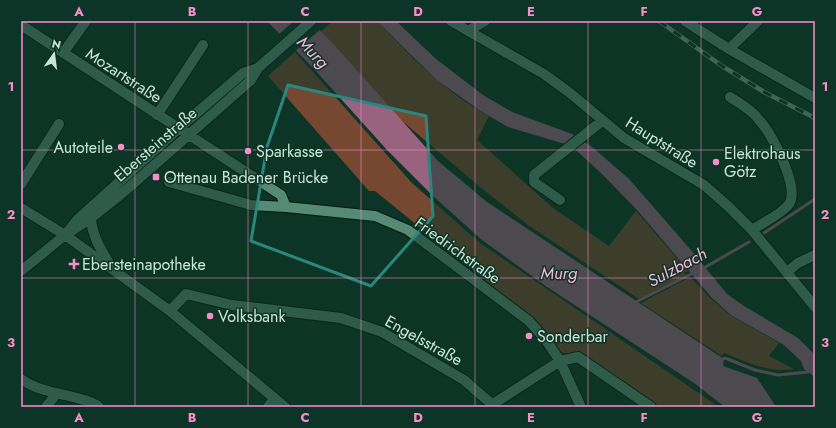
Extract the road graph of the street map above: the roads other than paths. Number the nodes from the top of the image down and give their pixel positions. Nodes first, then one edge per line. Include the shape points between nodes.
1 (86, 21) edge
2 (312, 21) edge
3 (451, 21) edge
4 (485, 21) edge
5 (685, 21) edge
6 (758, 21) edge
7 (21, 25) edge
8 (468, 31) junction
9 (203, 45) dead end
10 (729, 49) junction
11 (63, 53) junction
12 (258, 68) junction
13 (730, 97) dead end
14 (815, 98) edge
15 (157, 115) junction
16 (602, 121) junction
17 (59, 124) dead end
18 (178, 129) junction
19 (189, 135) junction
20 (170, 182) dead end
21 (21, 184) edge
22 (560, 200) dead end
23 (286, 207) junction
24 (21, 208) edge
25 (92, 218) junction
26 (752, 230) junction
27 (65, 235) junction
28 (815, 255) edge
29 (21, 271) edge
30 (114, 272) junction
31 (787, 272) junction
32 (815, 307) edge
33 (170, 311) junction
34 (560, 361) junction
35 (21, 379) edge
36 (56, 393) junction
37 (271, 403) edge
38 (493, 406) edge
39 (46, 407) edge
40 (99, 407) edge
41 (285, 407) edge
42 (582, 407) edge
43 (651, 407) edge

1 - 11 street
2 - 12 street, Ebersteinstraße
3 - 8 street, Hauptstraße
4 - 8 street
5 - 10 street
6 - 10 street
7 - 11 street, Mozartstraße
8 - 16 street, Hauptstraße via 544,74
9 - 15 street
10 - 14 street
11 - 15 street, Mozartstraße
12 - 18 street, Ebersteinstraße via 243,73
12 - 19 street, Ebersteinstraße via 251,80
13 - 26 street via 753,114 770,134 789,175 791,186 790,203
15 - 18 street, Mozartstraße
16 - 22 street via 534,175 534,182
16 - 26 street, Hauptstraße via 624,138 704,185
17 - 21 street
18 - 19 street, Mozartstraße
18 - 27 street, Ebersteinstraße via 77,220
19 - 23 street, Mozartstraße via 281,195
19 - 25 street, Ebersteinstraße
20 - 23 street, Friedrichstraße via 251,205
23 - 34 street, Friedrichstraße via 376,216 408,230 529,321
24 - 27 street
25 - 27 street, Ebersteinstraße
25 - 30 street via 97,241
26 - 31 street, Hauptstraße
27 - 29 street, Ebersteinstraße
27 - 30 street
28 - 31 street
30 - 33 street
31 - 32 street, Hauptstraße
33 - 37 street
33 - 38 street, Engelsstraße via 186,294 232,306 341,318 382,332 464,380
34 - 38 street
34 - 42 street, Friedrichstraße
34 - 43 street via 578,357
35 - 36 street via 29,385
36 - 39 street
36 - 40 street via 94,402
37 - 41 street

